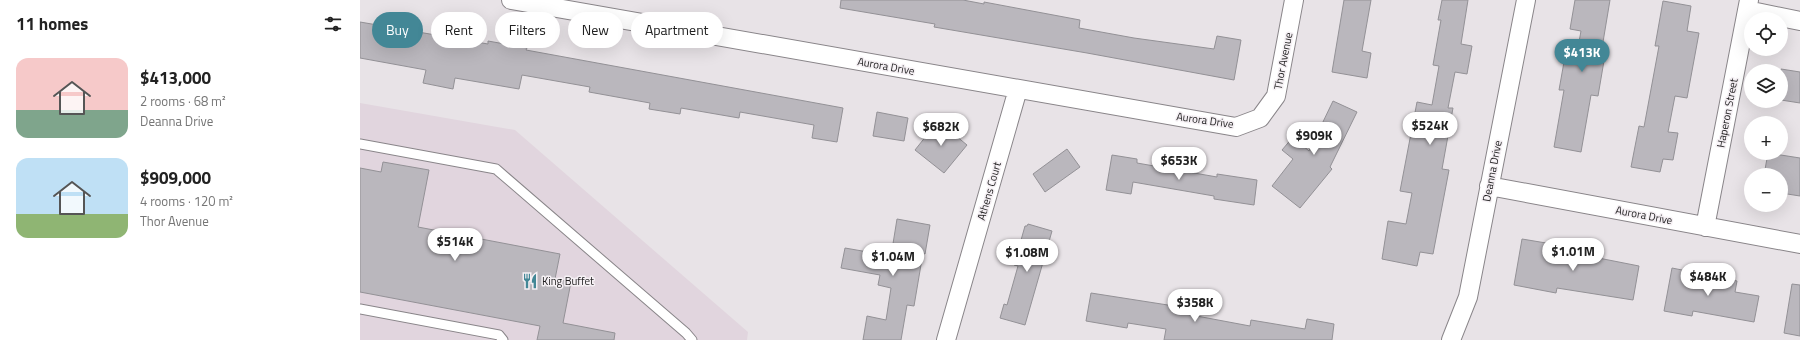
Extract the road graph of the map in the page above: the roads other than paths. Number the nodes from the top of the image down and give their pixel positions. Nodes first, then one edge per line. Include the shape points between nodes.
1 (511, 0) edge
2 (1294, 0) edge
3 (1526, 0) edge
4 (1748, 5) edge
5 (1800, 21) edge
6 (1018, 89) junction
7 (1260, 118) joint
8 (360, 144) edge
9 (1489, 186) junction
10 (1705, 227) junction
11 (1800, 244) edge
12 (360, 309) edge
13 (503, 340) edge
14 (692, 340) edge
15 (946, 340) edge
16 (1451, 340) edge

1 - 6 street, Aurora Drive
2 - 7 street, Thor Avenue via 1276,96
3 - 9 street, Deanna Drive
4 - 5 street
4 - 10 street, Haperon Street
6 - 7 street, Aurora Drive via 1236,126
6 - 15 street, Athens Court
8 - 14 lane via 496,169
9 - 10 street, Aurora Drive
9 - 16 street, Deanna Drive via 1468,297
10 - 11 street, Aurora Drive
12 - 13 lane via 499,335

